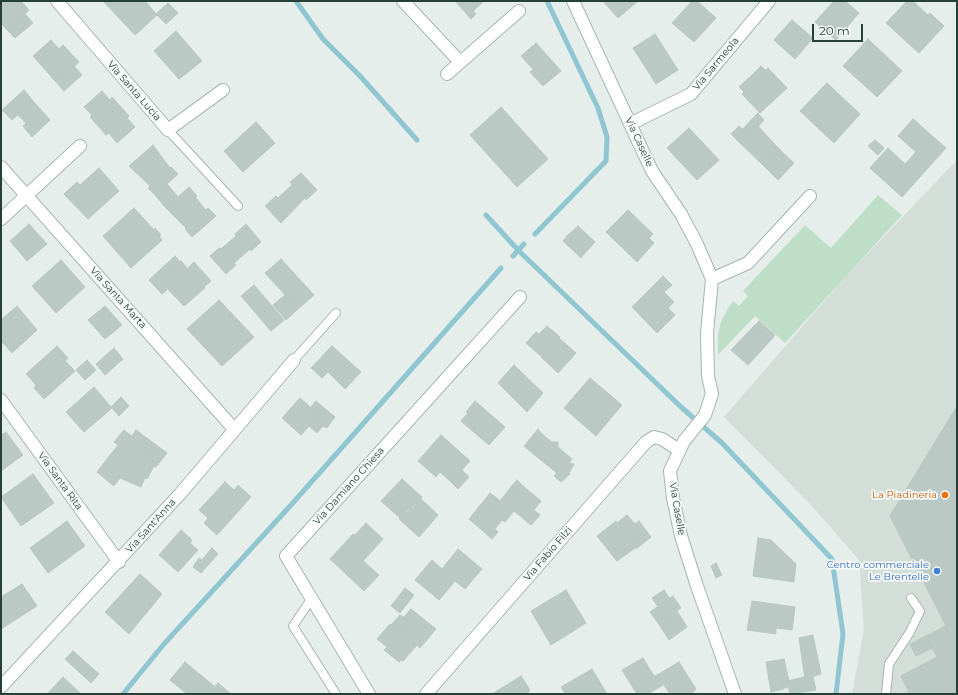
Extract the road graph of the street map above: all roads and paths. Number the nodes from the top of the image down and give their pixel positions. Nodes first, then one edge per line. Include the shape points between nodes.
1 (57, 1) edge
2 (403, 1) edge
3 (573, 1) edge
4 (769, 1) edge
5 (519, 11) dead end
6 (460, 62) junction
7 (447, 74) dead end
8 (223, 90) dead end
9 (630, 124) junction
10 (168, 130) junction
11 (80, 146) dead end
12 (1, 167) edge
13 (27, 196) junction
14 (810, 196) dead end
15 (238, 206) dead end
16 (1, 219) edge
17 (712, 280) junction
18 (520, 296) dead end
19 (336, 313) dead end
20 (294, 360) joint
21 (1, 400) edge
22 (234, 429) junction
23 (679, 450) junction
24 (119, 562) junction
25 (312, 598) junction
26 (911, 598) dead end
27 (1, 687) edge
28 (336, 694) edge
29 (370, 694) edge
30 (426, 694) edge
31 (735, 694) edge
32 (886, 694) edge

1 - 10 street, Via Santa Lucia
2 - 6 street
3 - 9 street, Via Caselle
4 - 9 street, Via Sarmeola via 691,94
5 - 6 street
6 - 7 street
8 - 10 street, Via Santa Lucia
9 - 17 street, Via Caselle via 652,171 681,214 697,244
10 - 15 lane
11 - 13 street
12 - 13 street, Via Santa Marta
13 - 16 street
13 - 22 street, Via Santa Marta
14 - 17 street via 748,263
17 - 23 street, Via Caselle via 708,340 708,376 712,394 705,415
18 - 25 street, Via Damiano Chiesa via 286,556
19 - 20 lane
20 - 22 street, Via Sant'Anna
21 - 24 street, Via Santa Rita
22 - 24 street, Via Sant'Anna
23 - 30 street, Via Fabio Filzi via 654,437 646,442
23 - 31 street, Via Caselle via 670,471 681,536
24 - 27 street, Via Sant'Anna
25 - 28 lane via 293,626
25 - 29 street, Via Damiano Chiesa
26 - 32 lane via 920,611 889,664

